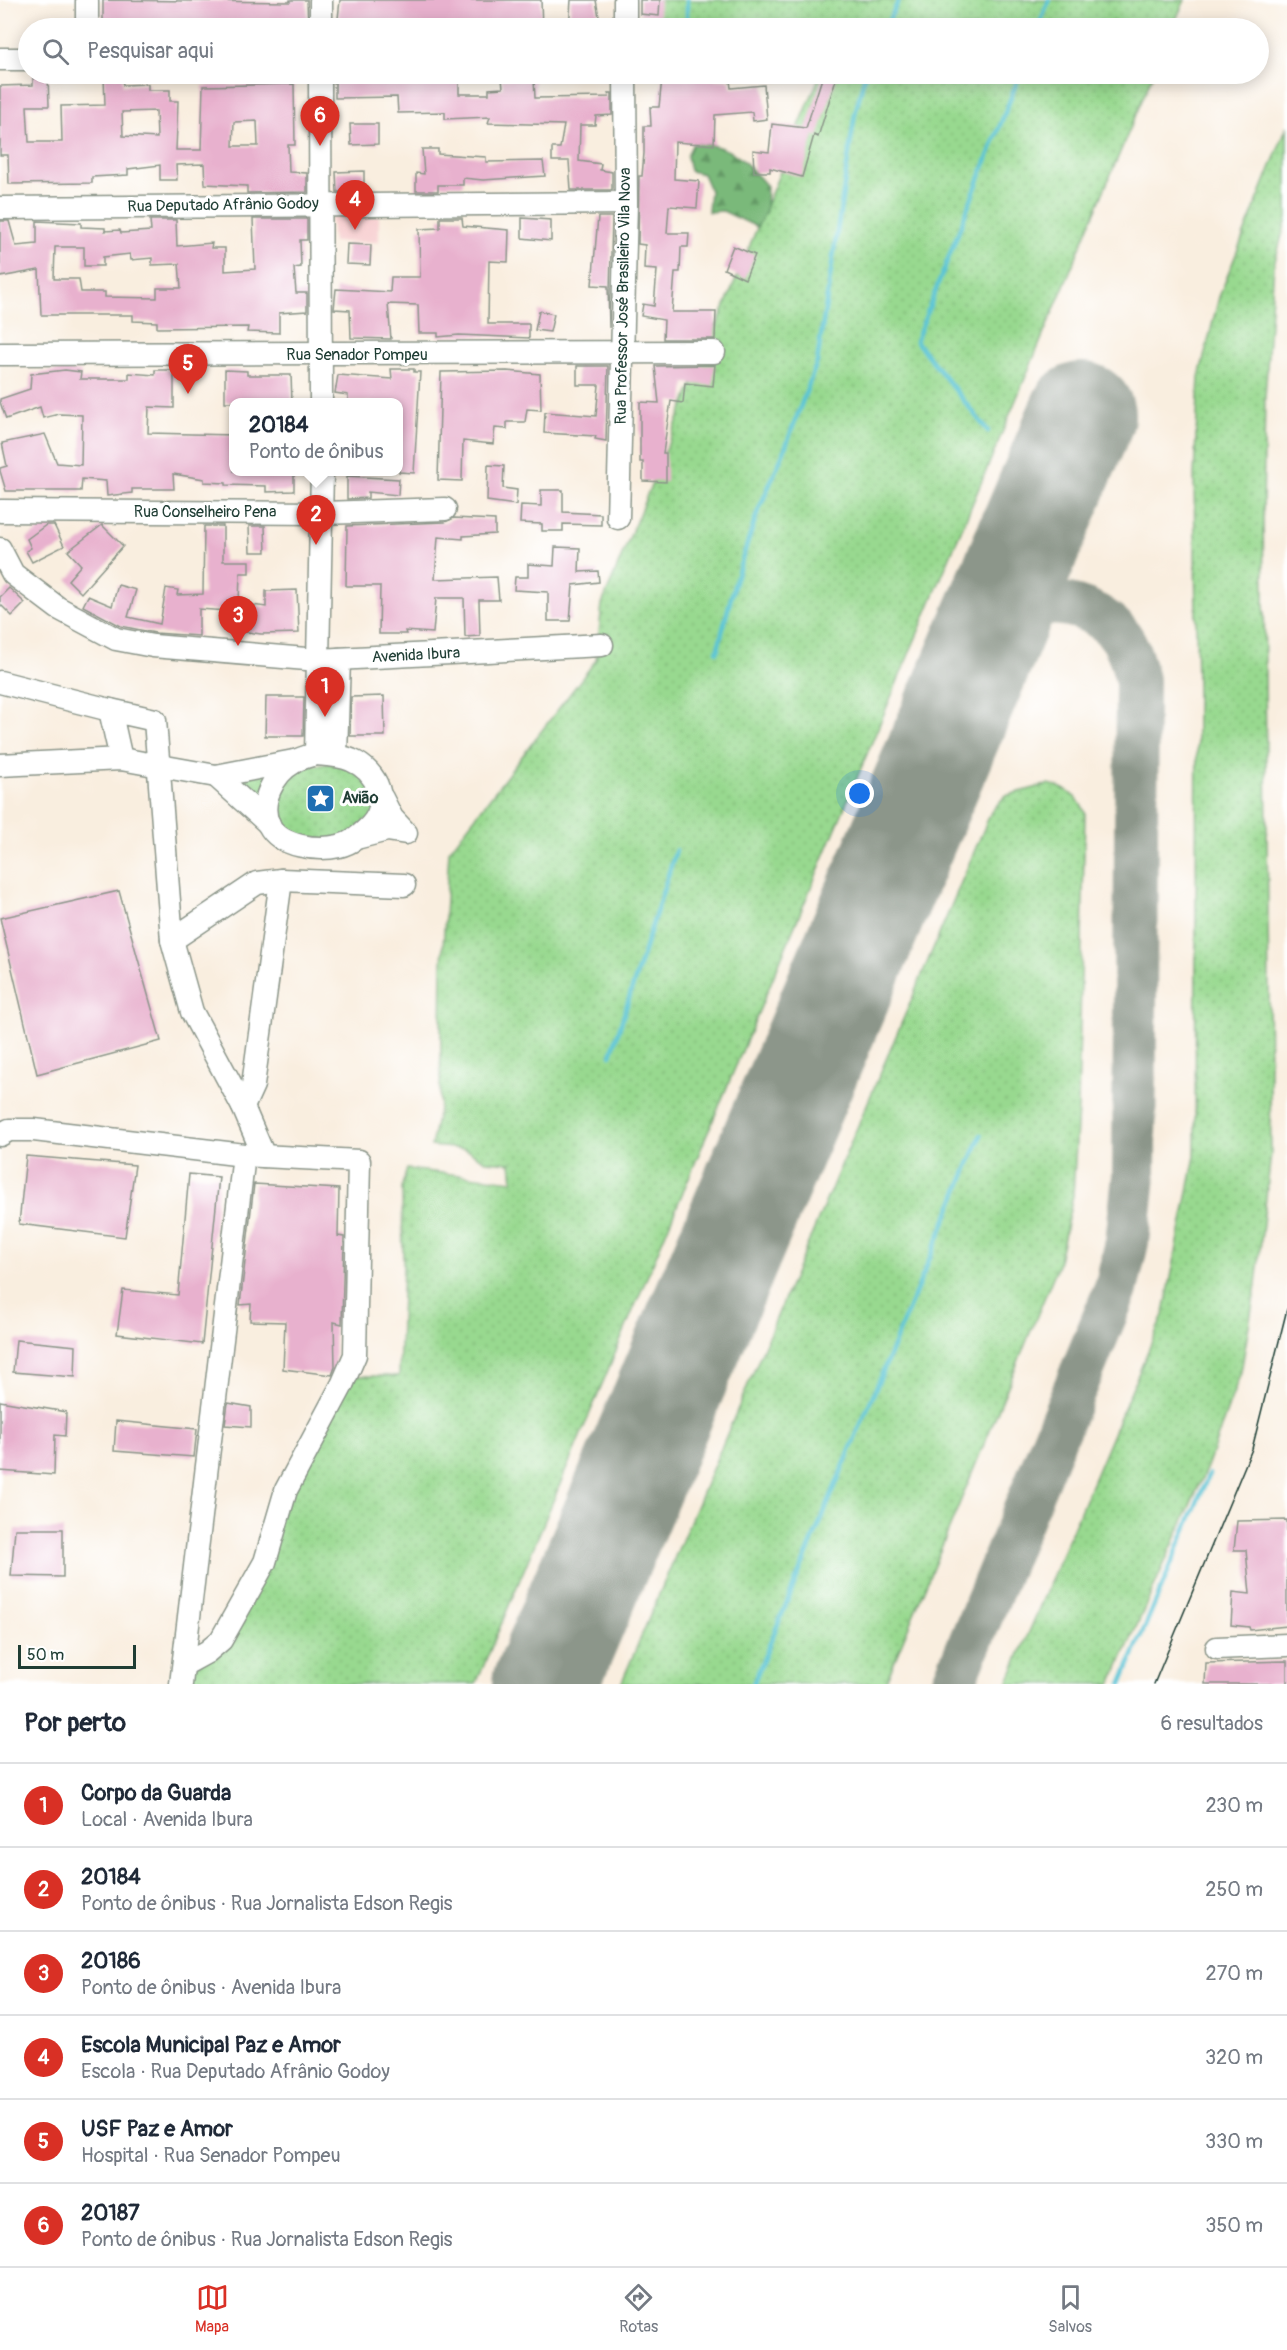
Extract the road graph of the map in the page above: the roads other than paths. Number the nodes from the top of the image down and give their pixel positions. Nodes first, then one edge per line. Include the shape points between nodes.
1 (87, 0) edge
2 (321, 0) edge
3 (625, 0) edge
4 (87, 18) edge
5 (321, 18) edge
6 (625, 18) edge
7 (0, 59) edge
8 (18, 59) edge
9 (320, 84) edge
10 (625, 84) edge
11 (626, 203) junction
12 (320, 204) junction
13 (0, 208) edge
14 (714, 352) dead end
15 (624, 353) junction
16 (0, 354) edge
17 (321, 355) junction
18 (321, 398) edge
19 (322, 476) edge
20 (445, 509) dead end
21 (0, 511) edge
22 (323, 513) junction
23 (618, 518) dead end
24 (0, 549) edge
25 (602, 645) dead end
26 (328, 660) junction
27 (0, 682) edge
28 (110, 710) junction
29 (326, 754) junction
30 (121, 759) junction
31 (294, 761) junction
32 (0, 765) edge
33 (157, 766) junction
34 (216, 776) junction
35 (382, 798) junction
36 (268, 824) junction
37 (358, 838) junction
38 (281, 880) junction
39 (404, 885) dead end
40 (172, 940) junction
41 (243, 1107) junction
42 (0, 1135) edge
43 (254, 1156) junction
44 (1287, 1645) edge
45 (1217, 1648) dead end
46 (183, 1674) edge

1 - 4 street
2 - 5 street
3 - 6 street
7 - 8 street
9 - 12 street
10 - 11 street, Rua Professor José Brasileiro Vila Nova
11 - 12 street, Rua Deputado Afrânio Godoy
11 - 15 street, Rua Professor José Brasileiro Vila Nova
12 - 13 street, Rua Deputado Afrânio Godoy
12 - 17 street
14 - 15 street, Rua Senador Pompeu
15 - 17 street, Rua Senador Pompeu
15 - 23 street, Rua Professor José Brasileiro Vila Nova
16 - 17 street, Rua Senador Pompeu
17 - 18 street
19 - 22 street
20 - 22 street, Rua Conselheiro Pena
21 - 22 street, Rua Conselheiro Pena
22 - 26 street
24 - 26 street, Avenida Ibura via 14,574 58,608 116,639 153,646
25 - 26 street, Avenida Ibura
26 - 29 street
27 - 28 street
28 - 30 street
28 - 33 street via 155,720
29 - 31 street
29 - 35 street via 363,767 374,778
30 - 32 street
30 - 33 street
31 - 34 street
31 - 36 street via 270,788 265,801
33 - 34 street
33 - 40 street
34 - 36 street
35 - 37 street via 378,818
35 - 37 street via 392,818 412,837 387,830
36 - 37 street via 280,837 299,846 340,846
38 - 39 street
38 - 40 street via 257,883
38 - 41 street via 253,1085
40 - 41 street via 192,1012
41 - 43 street
42 - 43 street via 9,1130 34,1130
43 - 46 street
43 - 46 street via 358,1161 355,1355 286,1490 265,1562 221,1640
44 - 45 street

